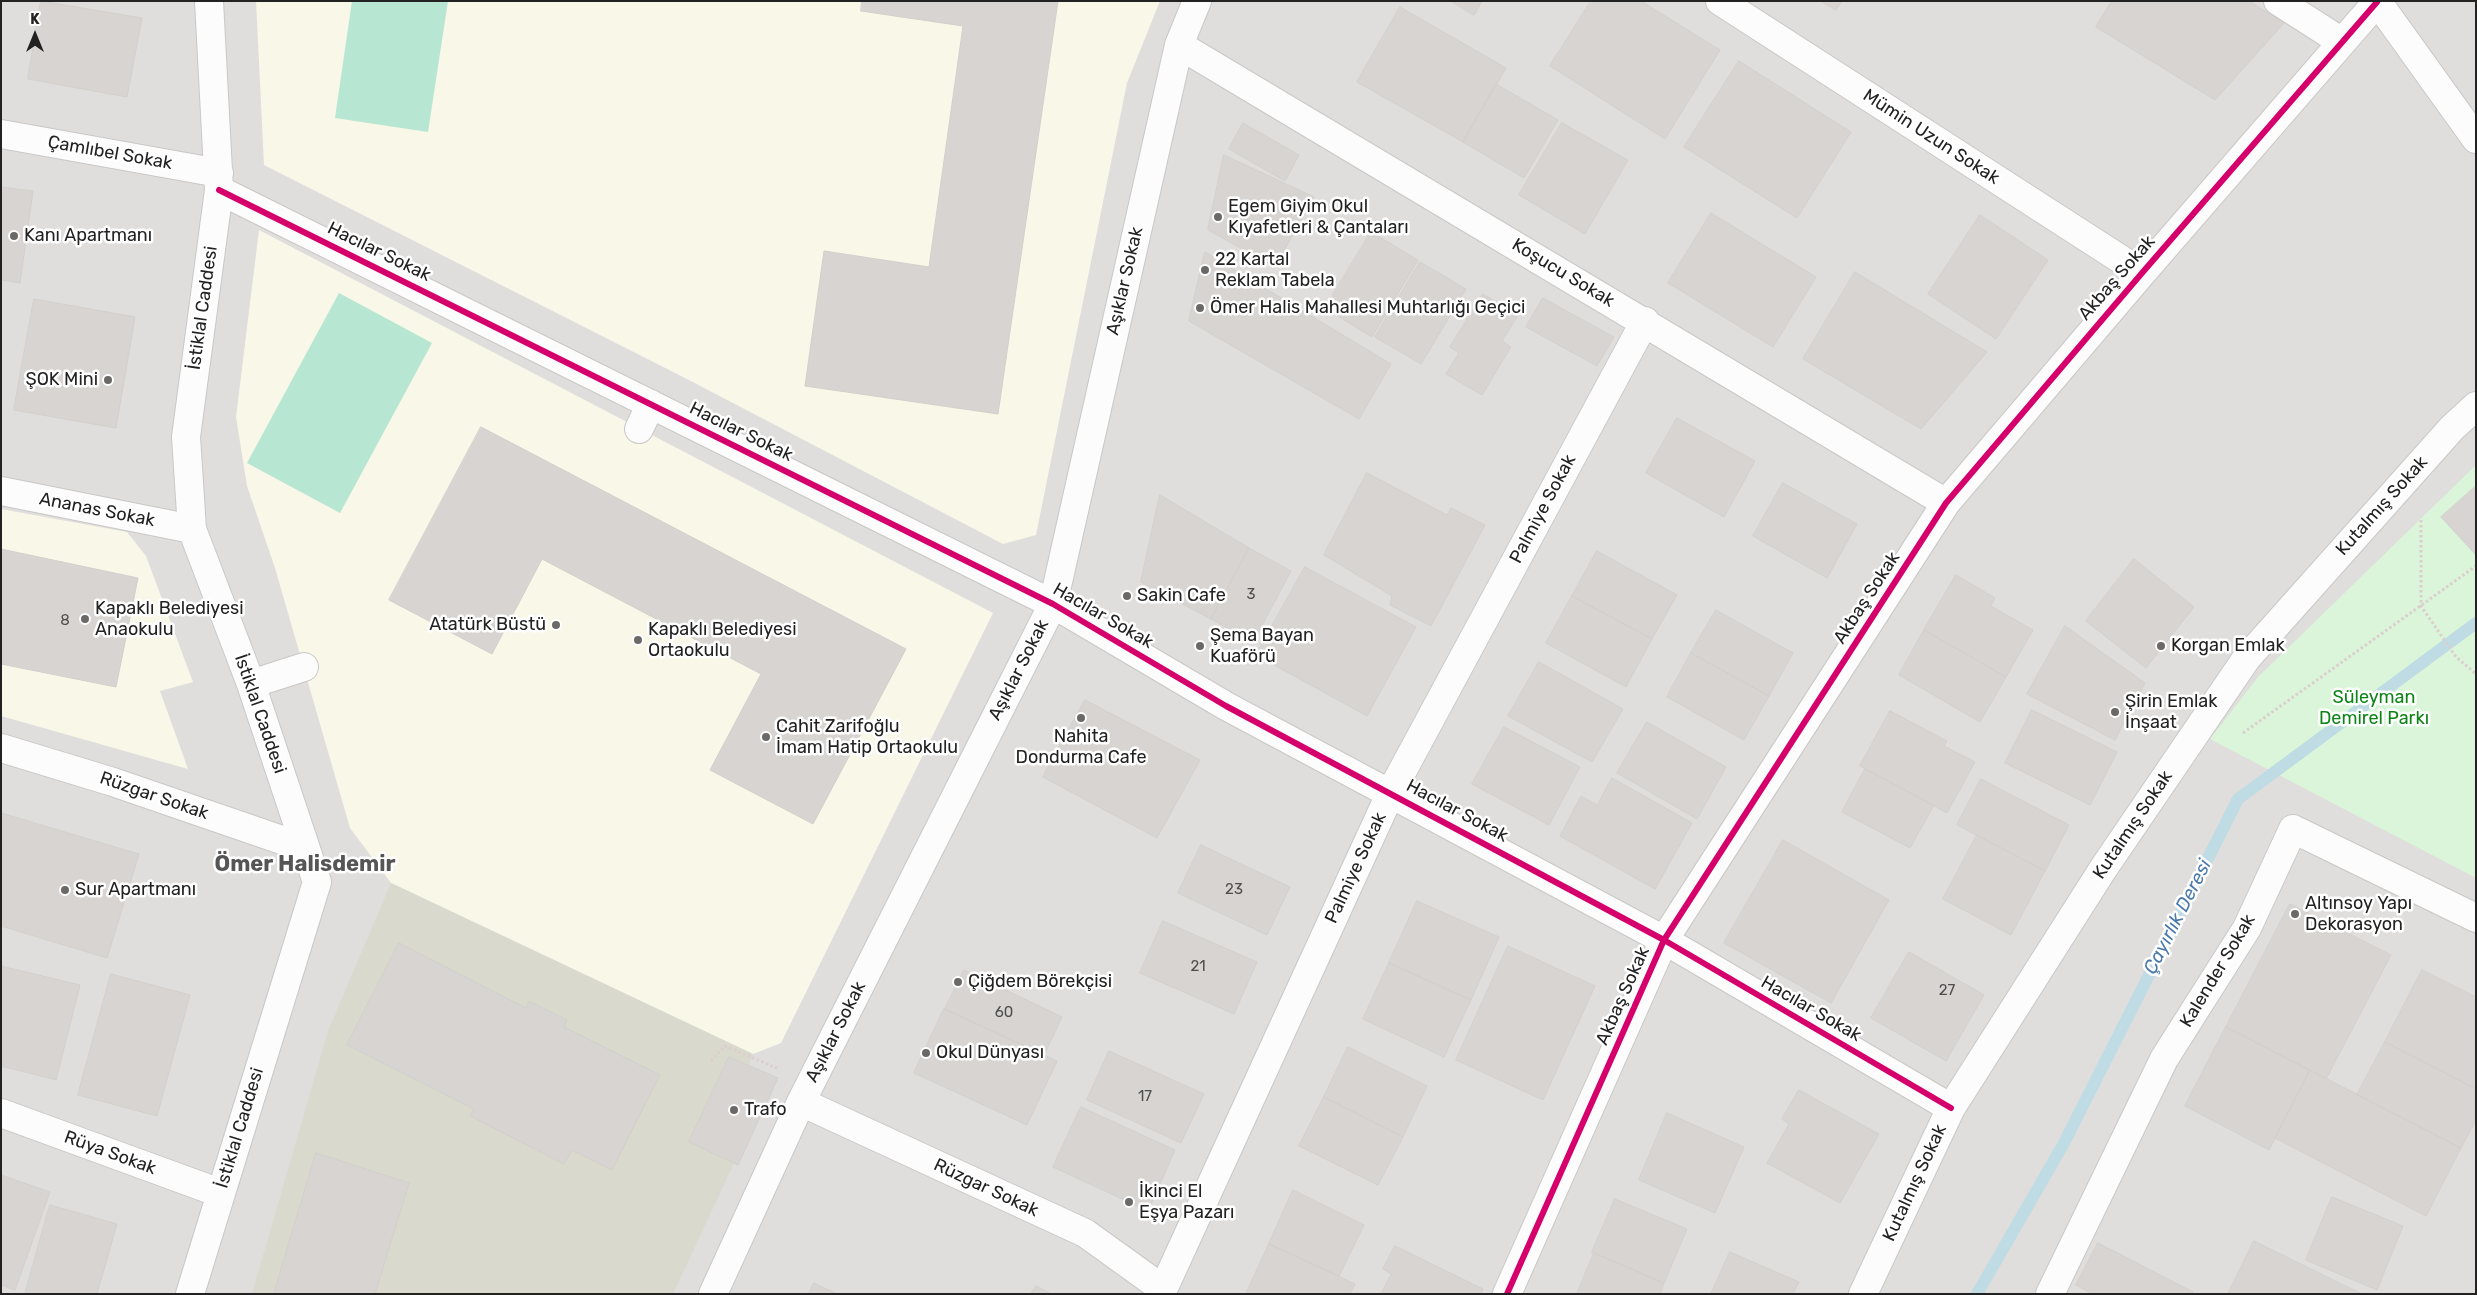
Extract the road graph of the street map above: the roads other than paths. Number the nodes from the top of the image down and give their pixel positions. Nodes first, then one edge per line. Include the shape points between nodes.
1 (209, 1) edge
2 (1197, 1) edge
3 (1720, 1) edge
4 (2278, 1) edge
5 (2377, 2) edge
6 (2342, 42) junction
7 (1179, 45) junction
8 (1, 134) edge
9 (2475, 137) edge
10 (219, 181) junction
11 (2142, 272) junction
12 (1645, 321) junction
13 (651, 404) junction
14 (2476, 406) edge
15 (639, 429) dead end
16 (1, 491) edge
17 (1946, 503) junction
18 (192, 530) junction
19 (1052, 604) junction
20 (304, 667) dead end
21 (251, 684) junction
22 (1, 748) edge
23 (1390, 792) junction
24 (305, 848) junction
25 (2476, 918) edge
26 (1664, 940) junction
27 (801, 1102) junction
28 (1951, 1108) junction
29 (1, 1113) edge
30 (220, 1193) junction
31 (1162, 1291) edge
32 (190, 1294) edge
33 (713, 1294) edge
34 (1507, 1294) edge
35 (1863, 1294) edge
36 (2050, 1294) edge

1 - 10 street, İstiklal Caddesi
2 - 7 street, Aşıklar Sokak
3 - 11 street, Mümin Uzun Sokak
4 - 6 street
5 - 6 street, Akbaş Sokak
5 - 9 street
6 - 11 street, Akbaş Sokak
7 - 12 street, Koşucu Sokak
7 - 19 street, Aşıklar Sokak
8 - 10 street, Çamlıbel Sokak
10 - 13 street, Hacılar Sokak
10 - 18 street, İstiklal Caddesi via 186,437
11 - 17 street, Akbaş Sokak
12 - 17 street, Koşucu Sokak
12 - 23 street, Palmiye Sokak
13 - 15 street
13 - 19 street, Hacılar Sokak
14 - 28 street, Kutalmış Sokak via 2452,428 2246,659 2103,869
16 - 18 street, Ananas Sokak
17 - 26 street, Akbaş Sokak
18 - 21 street, İstiklal Caddesi
19 - 23 street, Hacılar Sokak via 1226,706
19 - 27 street, Aşıklar Sokak
20 - 21 street
21 - 24 street, İstiklal Caddesi
22 - 24 street, Rüzgar Sokak via 113,782
23 - 26 street, Hacılar Sokak
23 - 31 street, Palmiye Sokak
24 - 30 street, İstiklal Caddesi via 317,882
25 - 36 street, Kalender Sokak via 2293,829 2247,928 2164,1059
26 - 28 street, Hacılar Sokak
26 - 34 street, Akbaş Sokak
27 - 31 street, Rüzgar Sokak via 1085,1234
27 - 33 street, Aşıklar Sokak
28 - 35 street, Kutalmış Sokak
29 - 30 street, Rüya Sokak
30 - 32 street, İstiklal Caddesi

